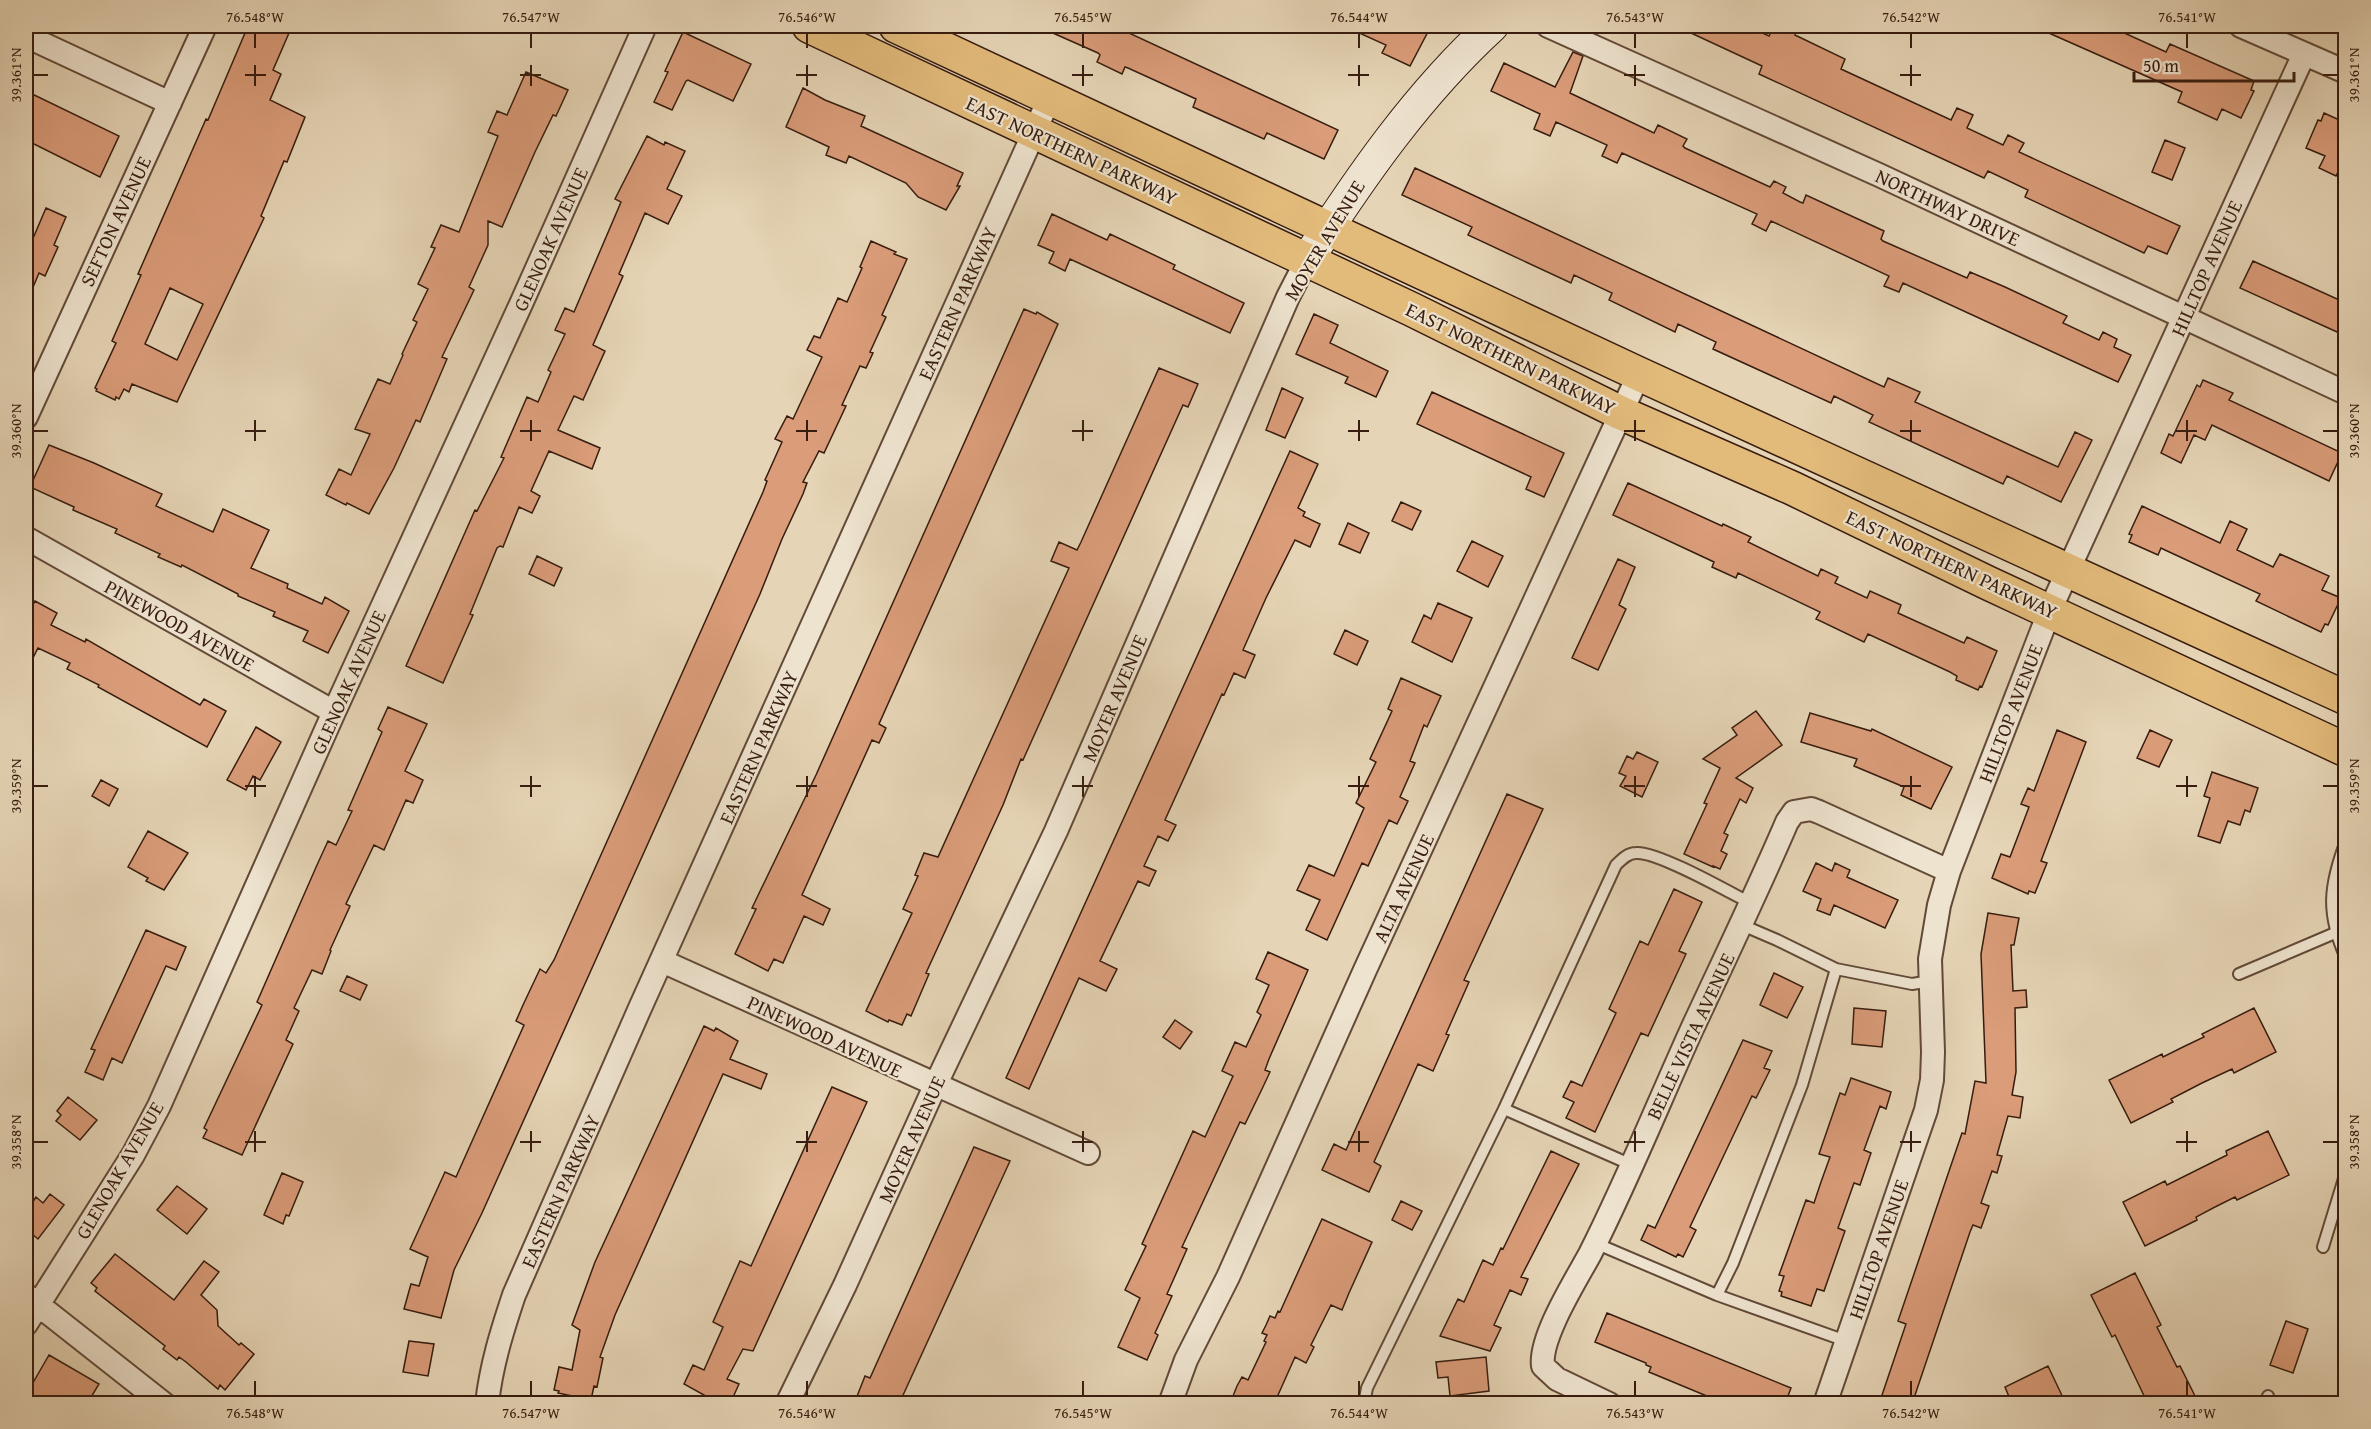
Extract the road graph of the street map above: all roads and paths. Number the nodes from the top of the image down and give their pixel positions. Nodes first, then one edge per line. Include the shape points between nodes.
1 (205, 26) edge
2 (645, 26) edge
3 (808, 26) edge
4 (896, 26) edge
5 (1492, 26) edge
6 (1548, 26) edge
7 (2241, 26) edge
8 (26, 36) edge
9 (2304, 54) junction
10 (2346, 72) edge
11 (1050, 97) junction
12 (170, 103) junction
13 (1034, 132) junction
14 (1328, 228) junction
15 (1307, 260) junction
16 (2184, 317) junction
17 (1639, 374) junction
18 (2346, 393) edge
19 (1621, 413) junction
20 (26, 417) edge
21 (26, 538) edge
22 (2067, 572) junction
23 (2050, 610) junction
24 (2346, 698) edge
25 (334, 712) junction
26 (2343, 742) edge
27 (2346, 841) edge
28 (1949, 871) junction
29 (1752, 904) junction
30 (1742, 925) junction
31 (2335, 933) junction
32 (2346, 958) edge
33 (662, 961) junction
34 (1836, 969) junction
35 (2239, 974) dead end
36 (1931, 981) junction
37 (935, 1086) junction
38 (1504, 1109) junction
39 (1088, 1153) dead end
40 (1632, 1165) junction
41 (2346, 1172) edge
42 (1595, 1244) junction
43 (2323, 1247) dead end
44 (1717, 1295) junction
45 (30, 1308) edge
46 (1846, 1341) junction
47 (164, 1404) edge
48 (487, 1404) edge
49 (787, 1404) edge
50 (1170, 1404) edge
51 (1364, 1404) edge
52 (1609, 1404) edge
53 (1825, 1404) edge

1 - 12 street, SEFTON AVENUE
2 - 25 street, GLENOAK AVENUE
3 - 13 main road, EAST NORTHERN PARKWAY
4 - 11 main road, EAST NORTHERN PARKWAY
5 - 14 street, MOYER AVENUE via 1406,120 1362,175
6 - 16 street, NORTHWAY DRIVE
7 - 9 street
8 - 12 street
9 - 10 street
9 - 16 street, HILLTOP AVENUE
11 - 13 street, EASTERN PARKWAY
11 - 14 main road, EAST NORTHERN PARKWAY
12 - 20 street, SEFTON AVENUE
13 - 15 main road, EAST NORTHERN PARKWAY
13 - 33 street, EASTERN PARKWAY
14 - 15 street, MOYER AVENUE
14 - 17 main road, EAST NORTHERN PARKWAY
15 - 19 main road, EAST NORTHERN PARKWAY
15 - 37 street, MOYER AVENUE via 1056,831
16 - 18 street, NORTHWAY DRIVE
16 - 22 street, HILLTOP AVENUE
17 - 19 street, ALTA AVENUE
17 - 22 main road, EAST NORTHERN PARKWAY
19 - 23 main road, EAST NORTHERN PARKWAY via 1792,488
19 - 50 street, ALTA AVENUE via 1228,1277 1186,1360
21 - 25 street, PINEWOOD AVENUE
22 - 23 street, HILLTOP AVENUE
22 - 24 main road, EAST NORTHERN PARKWAY
23 - 26 main road, EAST NORTHERN PARKWAY
23 - 28 street, HILLTOP AVENUE
25 - 45 street, GLENOAK AVENUE via 147,1130
27 - 31 lane via 2332,888
28 - 29 street, BELLE VISTA AVENUE via 1828,814 1802,810 1794,812 1787,822
28 - 36 street, HILLTOP AVENUE via 1933,937
29 - 30 street, BELLE VISTA AVENUE
29 - 38 lane via 1647,854 1627,855 1616,864
30 - 34 lane
30 - 40 street, BELLE VISTA AVENUE
31 - 32 lane
31 - 35 lane
33 - 37 street, PINEWOOD AVENUE
33 - 48 street, EASTERN PARKWAY via 514,1295 490,1376
34 - 36 lane via 1912,984
34 - 44 lane via 1802,1084
36 - 46 street, HILLTOP AVENUE via 1932,1070 1926,1110
37 - 39 street, PINEWOOD AVENUE
37 - 49 street, MOYER AVENUE
38 - 40 lane
38 - 51 lane via 1367,1388
40 - 42 street, BELLE VISTA AVENUE
41 - 43 lane
42 - 44 lane
42 - 52 street, BELLE VISTA AVENUE via 1553,1325 1544,1349 1544,1366 1557,1378
44 - 46 lane
45 - 47 street
46 - 53 street, HILLTOP AVENUE

